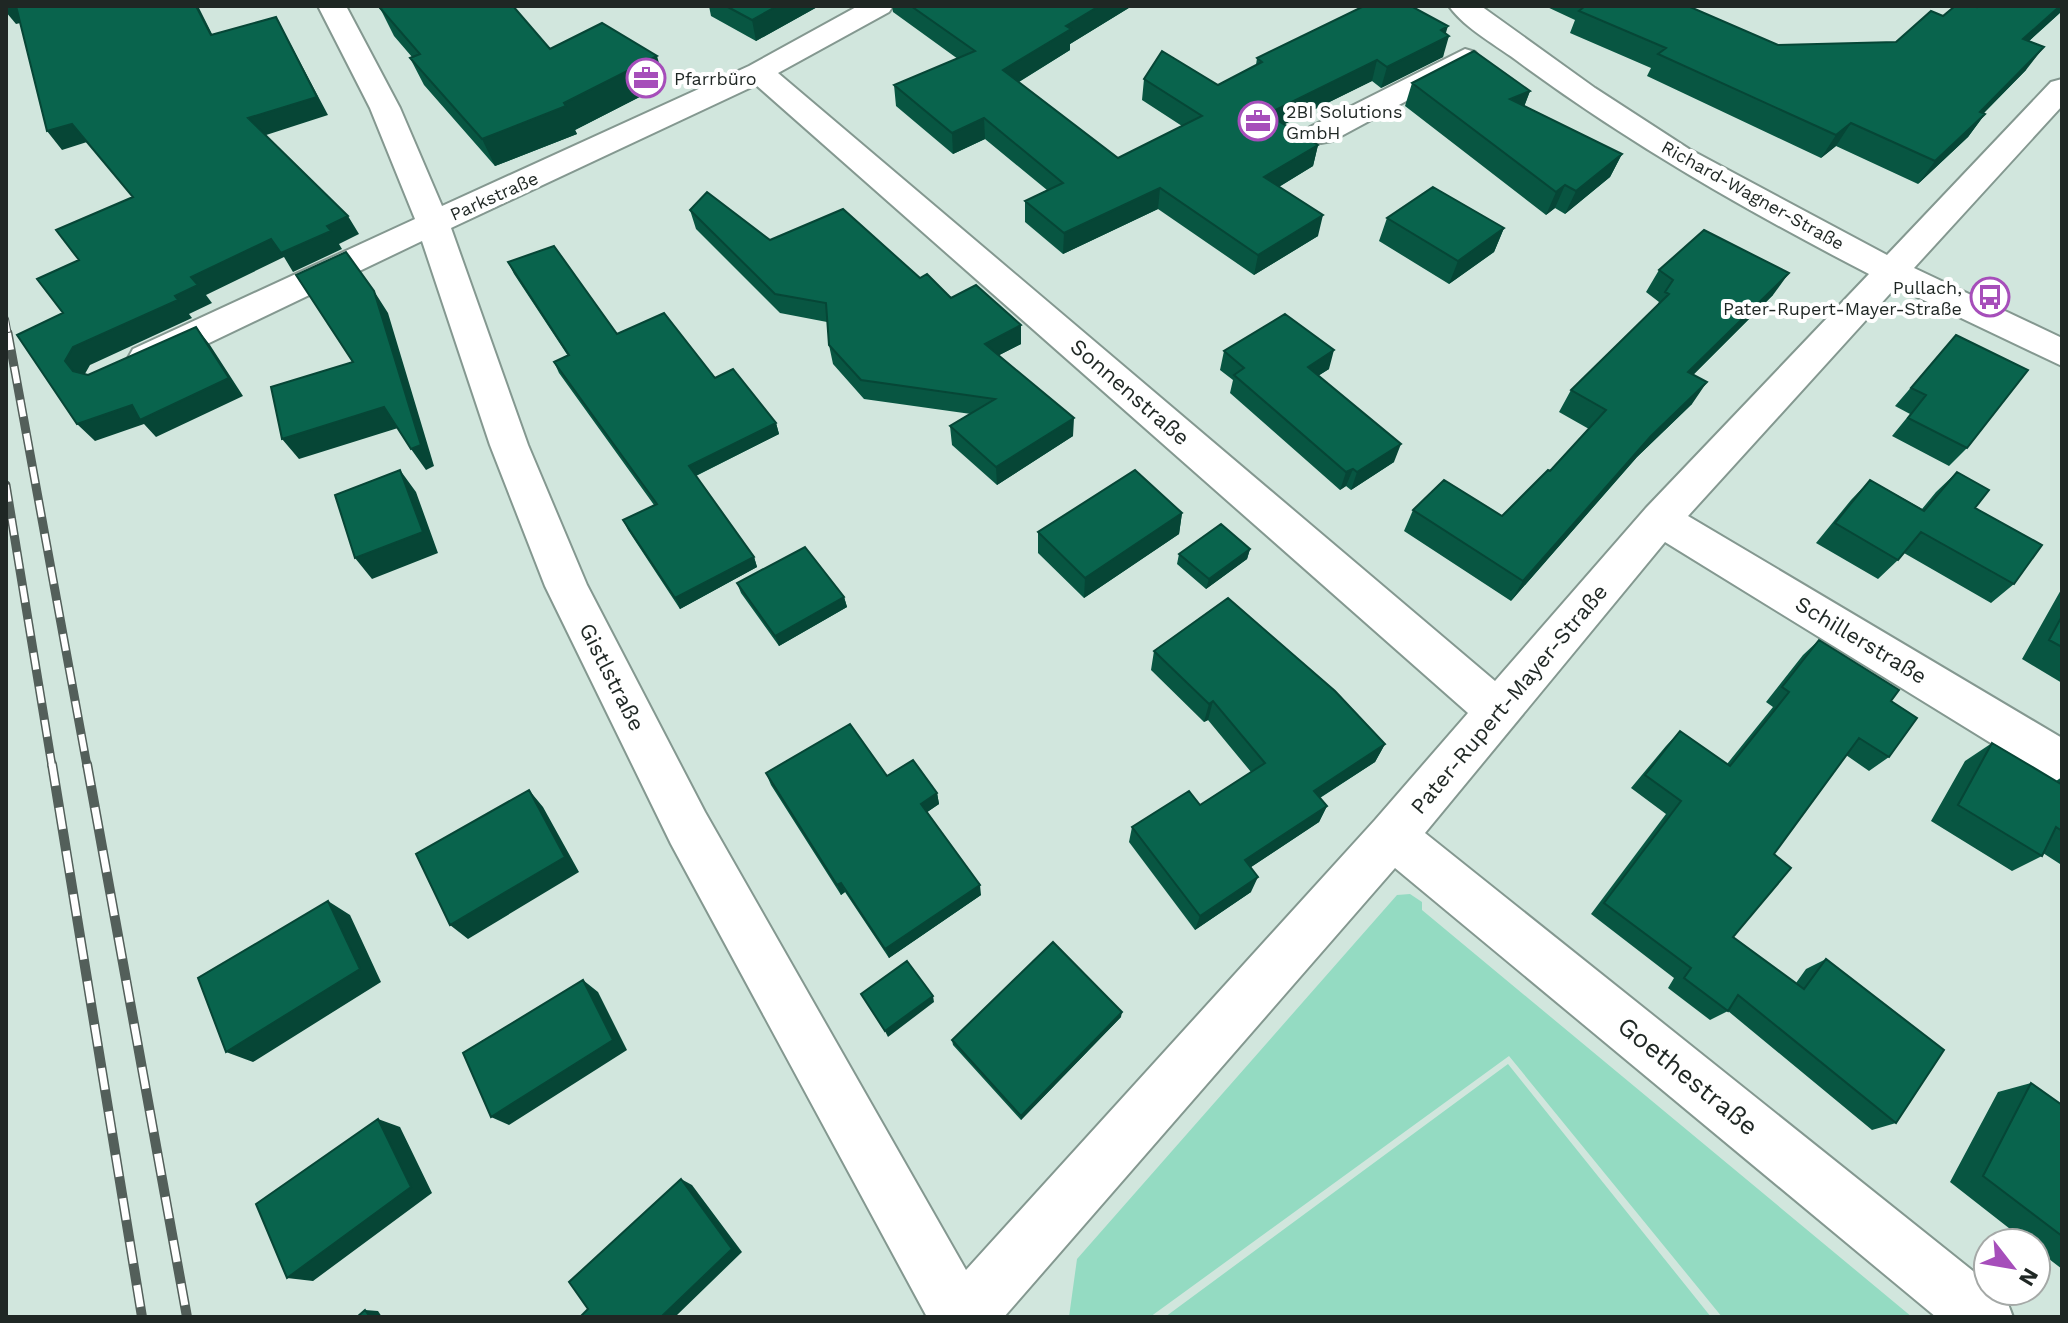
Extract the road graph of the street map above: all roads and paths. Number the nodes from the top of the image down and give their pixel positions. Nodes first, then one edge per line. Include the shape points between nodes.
1 (332, 6) edge
2 (879, 6) edge
3 (1463, 6) edge
4 (1508, 39) junction
5 (759, 72) junction
6 (2062, 88) edge
7 (1321, 134) dead end
8 (433, 223) junction
9 (1891, 271) junction
10 (2062, 353) edge
11 (119, 371) edge
12 (1660, 519) junction
13 (1499, 712) junction
14 (2062, 762) edge
15 (1392, 836) junction
16 (962, 1317) edge
17 (1983, 1317) edge

1 - 8 street, Gistlstraße via 385,108
2 - 5 street, Parkstraße
3 - 4 street, Richard-Wagner-Straße
4 - 7 street
4 - 9 street, Richard-Wagner-Straße via 1627,123
5 - 8 street, Parkstraße
5 - 13 street, Sonnenstraße
6 - 9 street, Pater-Rupert-Mayer-Straße
8 - 11 street, Parkstraße
8 - 16 street, Gistlstraße via 509,445 566,586 688,828
9 - 10 street, Richard-Wagner-Straße
9 - 12 street, Pater-Rupert-Mayer-Straße
12 - 13 street, Pater-Rupert-Mayer-Straße
12 - 14 street, Schillerstraße
13 - 15 street, Pater-Rupert-Mayer-Straße
15 - 16 street, Pater-Rupert-Mayer-Straße
15 - 17 street, Goethestraße

